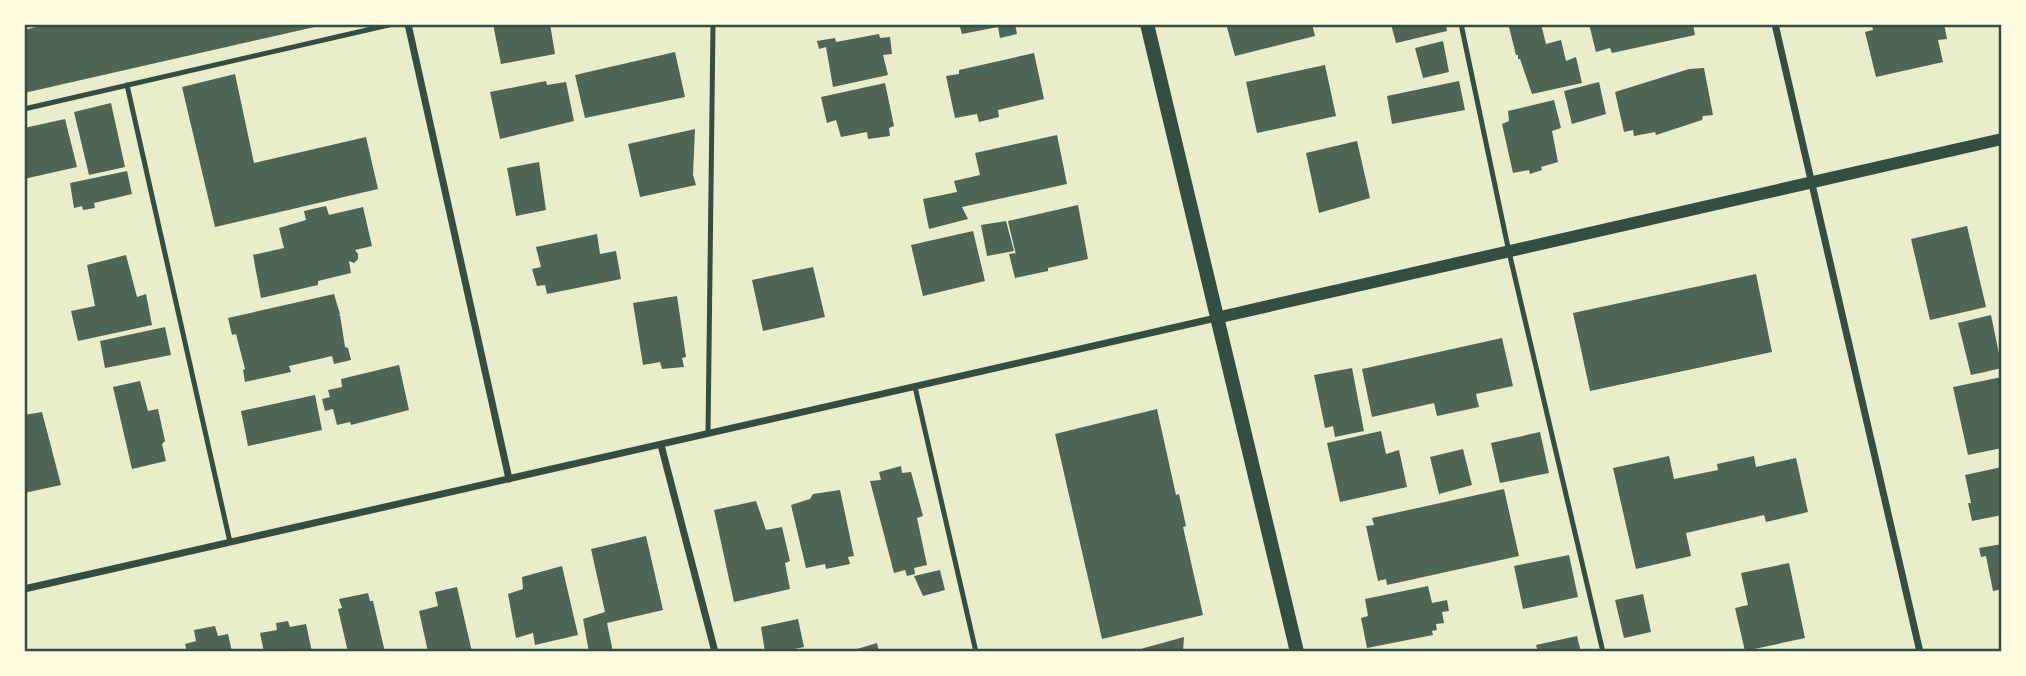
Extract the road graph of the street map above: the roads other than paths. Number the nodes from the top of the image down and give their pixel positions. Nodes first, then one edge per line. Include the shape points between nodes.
1 (393, 24) edge
2 (408, 24) edge
3 (713, 24) edge
4 (1147, 24) edge
5 (1461, 24) edge
6 (1775, 24) edge
7 (127, 85) junction
8 (24, 109) edge
9 (2001, 139) edge
10 (1812, 182) junction
11 (1509, 252) junction
12 (1216, 318) junction
13 (915, 387) junction
14 (708, 434) junction
15 (661, 445) junction
16 (509, 479) junction
17 (230, 542) junction
18 (24, 589) edge
19 (715, 652) edge
20 (976, 652) edge
21 (1297, 652) edge
22 (1603, 652) edge
23 (1920, 652) edge

1 - 7 lane
2 - 16 street
3 - 14 lane
4 - 12 main road
5 - 11 lane
6 - 10 street
7 - 8 lane
7 - 17 lane
9 - 10 street
10 - 11 street
10 - 23 street
11 - 12 street
11 - 22 lane
12 - 13 street
12 - 21 main road
13 - 14 street
13 - 20 lane
14 - 15 street
15 - 16 street
15 - 19 street
16 - 17 street
17 - 18 street

